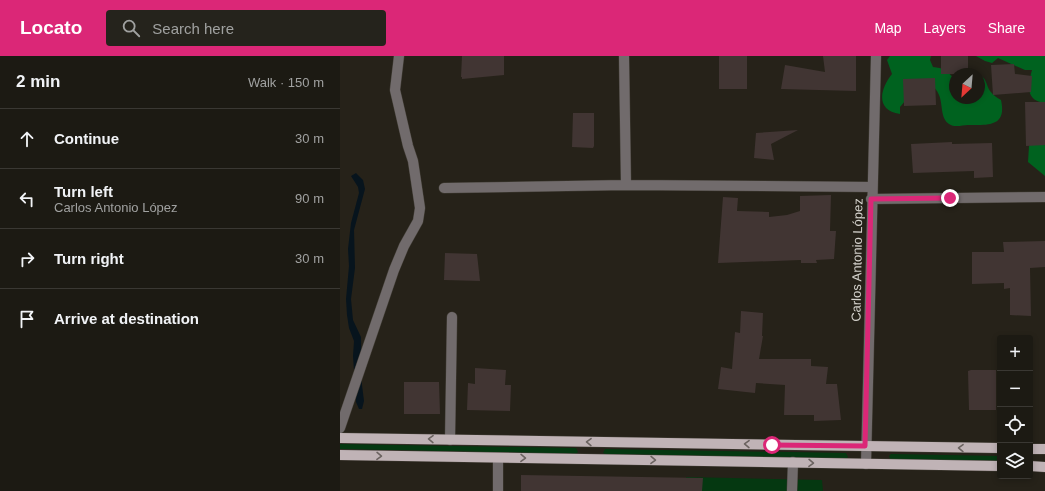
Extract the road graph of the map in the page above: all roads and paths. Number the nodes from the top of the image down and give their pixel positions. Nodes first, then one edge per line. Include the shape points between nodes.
1 (399, 56) edge
2 (624, 56) edge
3 (876, 56) edge
4 (626, 185) junction
5 (872, 187) junction
6 (444, 188) dead end
7 (1045, 196) edge
8 (871, 199) junction
9 (452, 317) dead end
10 (340, 428) edge
11 (340, 438) edge
12 (450, 440) junction
13 (616, 442) junction
14 (865, 446) junction
15 (997, 448) edge
16 (1033, 449) edge
17 (1045, 449) edge
18 (340, 455) edge
19 (498, 458) junction
20 (616, 460) junction
21 (793, 462) junction
22 (866, 464) junction
23 (997, 466) edge
24 (1033, 466) edge
25 (1045, 467) edge
26 (498, 491) edge
27 (792, 491) edge

1 - 10 street via 395,90 413,161 420,208 418,221 394,270
2 - 4 street
3 - 5 street, Carlos Antonio López
4 - 5 street
4 - 6 street
5 - 8 street, Carlos Antonio López
7 - 8 street
8 - 14 street, Carlos Antonio López
9 - 12 street
12 -> 11 main road
13 -> 12 main road
14 -> 13 main road
13 - 20 main road
15 -> 14 main road
14 - 22 street, Carlos Antonio López
16 - 17 main road
18 -> 19 main road
19 -> 20 main road
19 - 26 street
20 -> 21 main road
21 -> 22 main road
21 - 27 street
22 - 23 main road
24 - 25 main road

